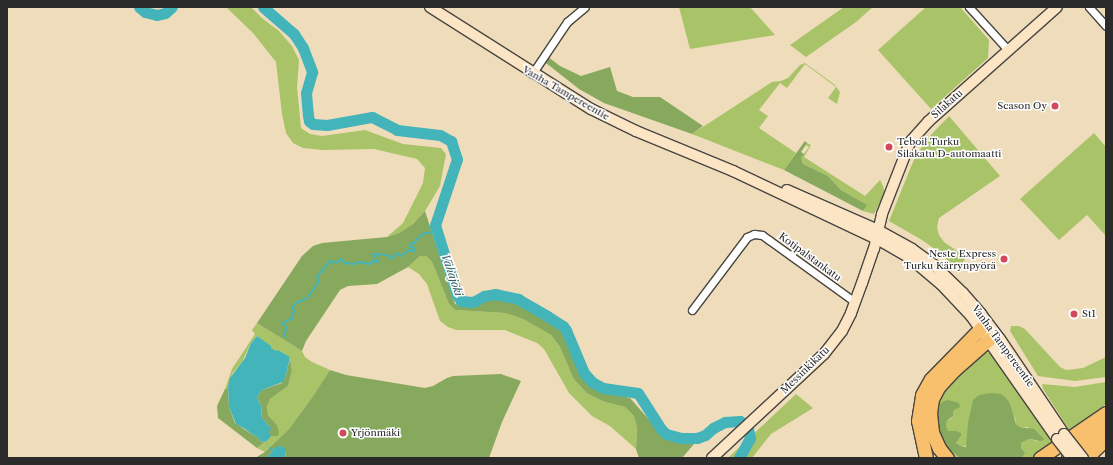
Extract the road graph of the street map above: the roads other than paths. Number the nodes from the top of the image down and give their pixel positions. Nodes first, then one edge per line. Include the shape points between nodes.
1 (430, 7) edge
2 (584, 7) edge
3 (969, 7) edge
4 (1057, 7) edge
5 (1089, 7) edge
6 (1106, 26) edge
7 (1008, 50) junction
8 (532, 74) junction
9 (877, 234) junction
10 (855, 302) junction
11 (692, 310) dead end
12 (987, 332) junction
13 (1106, 412) edge
14 (1106, 422) edge
15 (1061, 436) junction
16 (1106, 439) edge
17 (712, 458) edge
18 (926, 458) edge
19 (947, 458) edge
20 (1040, 458) edge
21 (1068, 458) edge
22 (1072, 458) edge
23 (1084, 458) edge

1 - 8 main road, Vanha Tampereentie
2 - 8 street via 567,22
3 - 7 street
4 - 7 main road, Silakatu
5 - 6 street
7 - 9 main road, Silakatu via 928,121 910,142 893,182
8 - 9 main road, Vanha Tampereentie via 602,115 733,171 766,182
9 - 10 main road, Messinkikatu
9 - 12 main road, Vanha Tampereentie via 929,273
10 - 11 street, Kotipalstankatu via 762,235 751,234
10 - 17 main road, Messinkikatu via 847,322 832,345
12 - 15 main road, Vanha Tampereentie
12 - 18 highway via 932,379 922,395 918,421
12 - 19 highway via 939,386 932,398 932,432
13 - 20 highway
14 - 21 highway
15 - 22 main road, Vanha Tampereentie, bridge
15 - 23 main road, Vanha Tampereentie, bridge
16 - 23 highway

